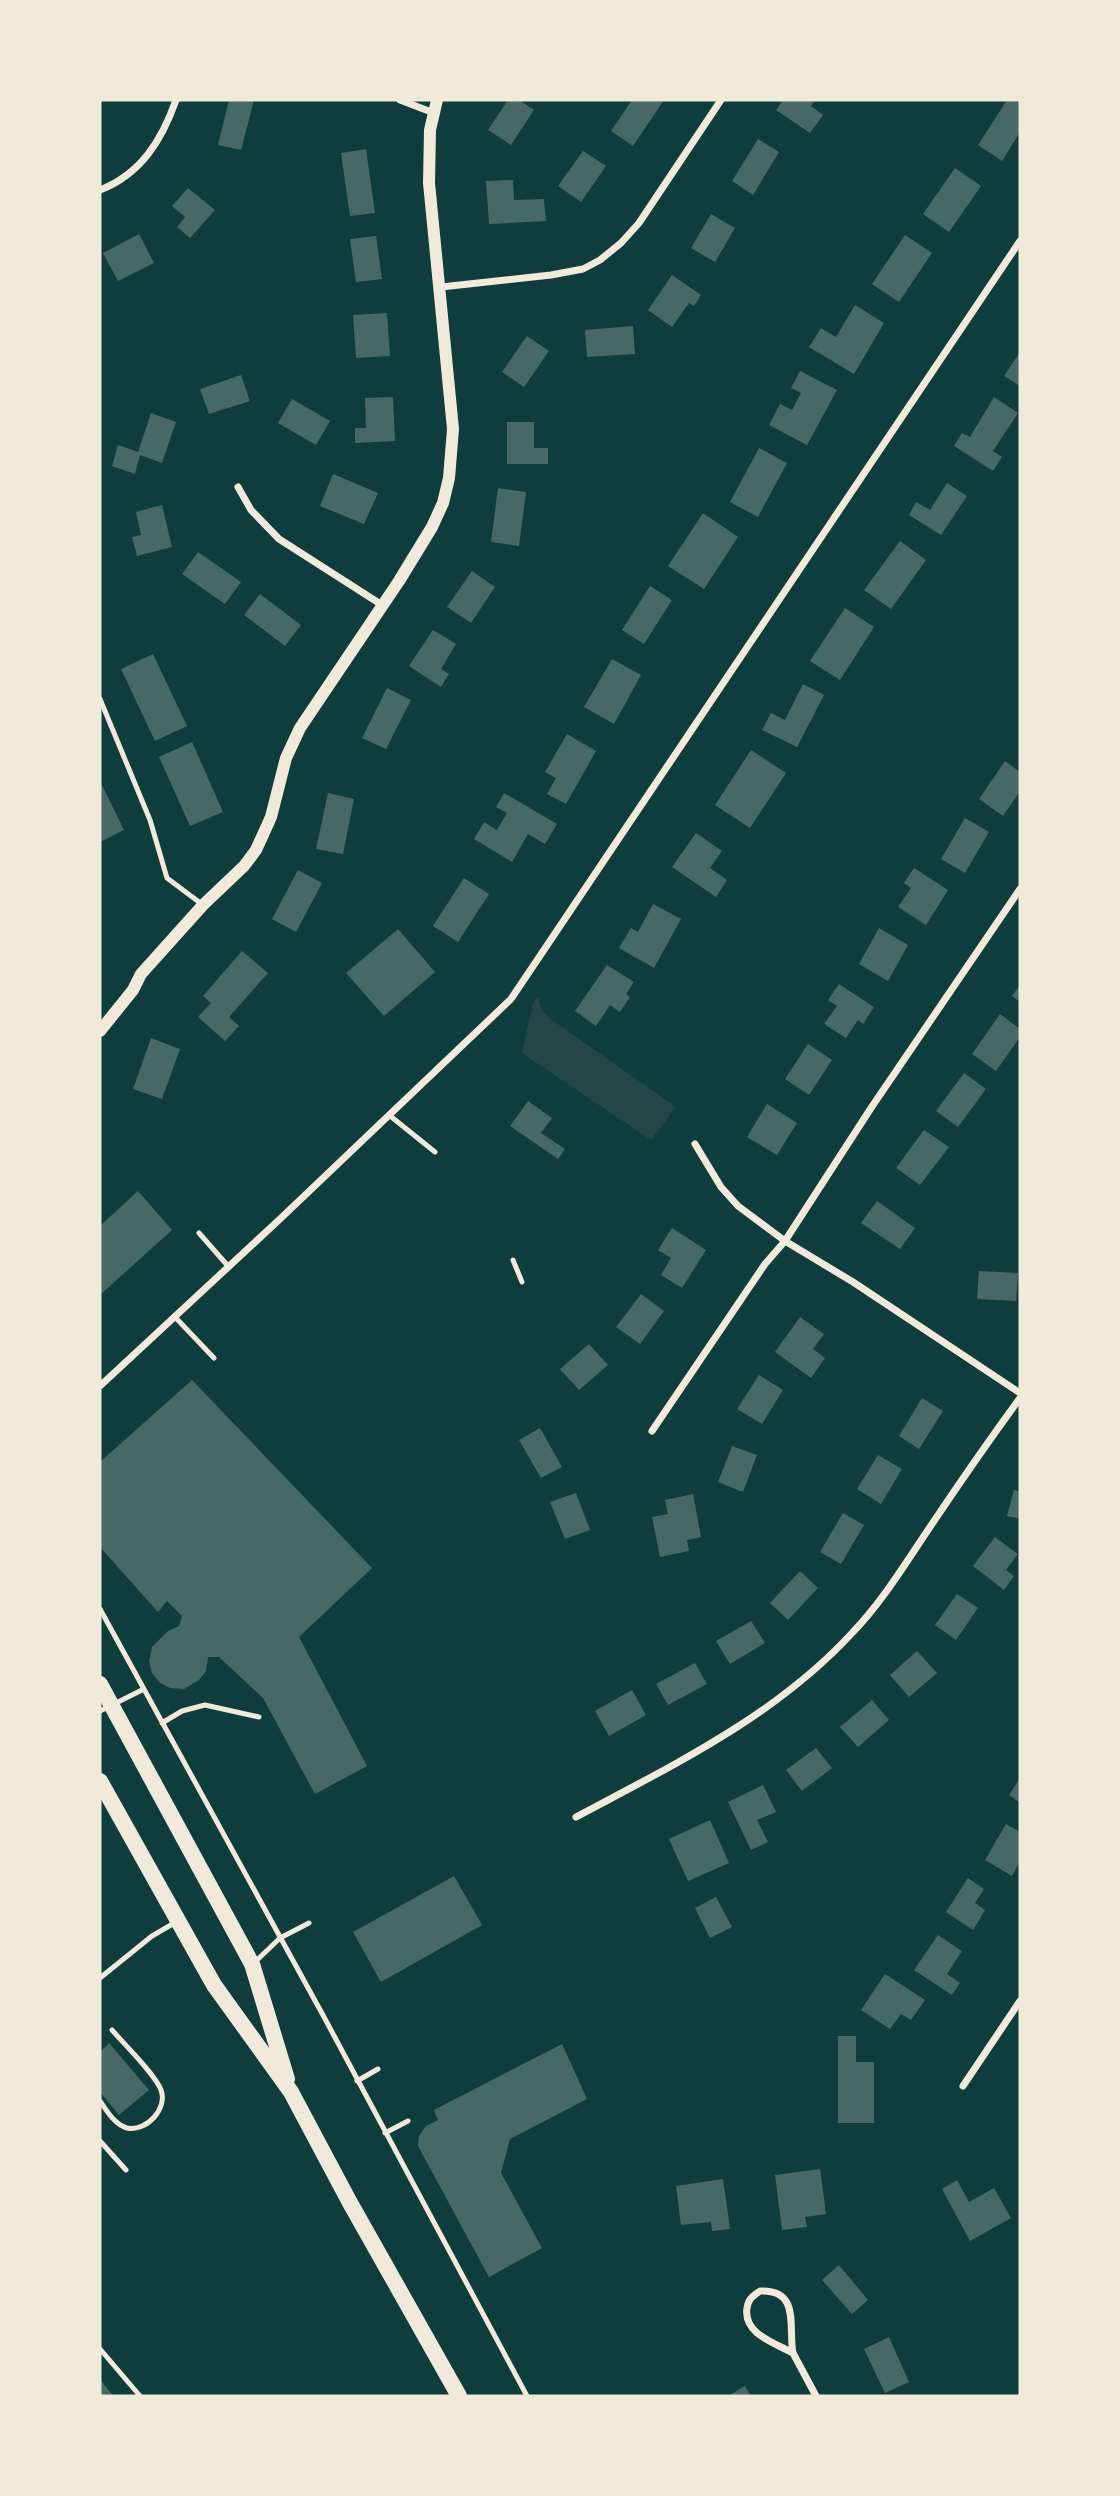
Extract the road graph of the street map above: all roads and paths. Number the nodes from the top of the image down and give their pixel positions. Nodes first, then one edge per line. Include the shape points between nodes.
1 (176, 100) edge
2 (400, 100) edge
3 (721, 100) edge
4 (435, 106) edge
5 (100, 190) edge
6 (1020, 241) edge
7 (440, 287) junction
8 (238, 487) dead end
9 (382, 605) junction
10 (100, 699) edge
11 (1020, 889) edge
12 (203, 905) junction
13 (100, 1031) edge
14 (389, 1115) junction
15 (695, 1144) dead end
16 (435, 1152) dead end
17 (199, 1233) dead end
18 (785, 1241) junction
19 (513, 1260) dead end
20 (228, 1266) junction
21 (522, 1282) dead end
22 (174, 1316) junction
23 (214, 1358) dead end
24 (100, 1386) edge
25 (1020, 1393) edge
26 (1020, 1398) edge
27 (652, 1431) dead end
28 (100, 1609) edge
29 (100, 1684) edge
30 (144, 1689) junction
31 (105, 1708) edge
32 (259, 1717) dead end
33 (162, 1723) junction
34 (100, 1781) edge
35 (576, 1817) dead end
36 (178, 1920) junction
37 (309, 1923) dead end
38 (280, 1938) junction
39 (252, 1964) junction
40 (100, 1978) edge
41 (1020, 2001) edge
42 (112, 2030) dead end
43 (378, 2069) dead end
44 (357, 2081) junction
45 (963, 2086) dead end
46 (291, 2092) junction
47 (100, 2101) edge
48 (408, 2121) dead end
49 (385, 2133) junction
50 (100, 2141) edge
51 (126, 2170) dead end
52 (100, 2349) edge
53 (793, 2353) junction
54 (139, 2396) edge
55 (459, 2396) edge
56 (527, 2396) edge
57 (816, 2396) edge

1 - 5 street via 156,145 127,176
2 - 4 street
3 - 7 street via 639,223 600,260 583,269 551,275
4 - 7 street via 428,172
6 - 14 street via 511,999
7 - 9 street via 453,429 449,478 432,527
8 - 9 street via 251,510 279,539
9 - 12 street via 300,728 256,850
10 - 12 lane via 150,820 167,878
11 - 18 street
12 - 13 street via 141,974
14 - 16 lane
14 - 20 street
15 - 18 street via 738,1206
17 - 20 lane
18 - 25 street
18 - 27 street
19 - 21 lane
20 - 22 street
22 - 23 lane
22 - 24 street
26 - 35 street via 903,1567 855,1630 821,1664 729,1734
28 - 30 lane
29 - 31 main road
30 - 31 lane
30 - 33 lane
31 - 39 main road
32 - 33 lane via 205,1705
33 - 38 lane
34 - 36 main road
36 - 40 lane
36 - 46 main road via 214,1985
37 - 38 lane
38 - 39 lane
38 - 44 lane
39 - 46 main road
41 - 45 street
42 - 47 lane via 160,2087 164,2100 159,2112 130,2129 118,2124
43 - 44 lane
44 - 49 lane
46 - 55 main road
48 - 49 lane
49 - 56 lane
50 - 51 lane
52 - 54 lane
53 - 53 street via 755,2332 747,2320 751,2297 760,2291 785,2301 791,2310
53 - 57 street

